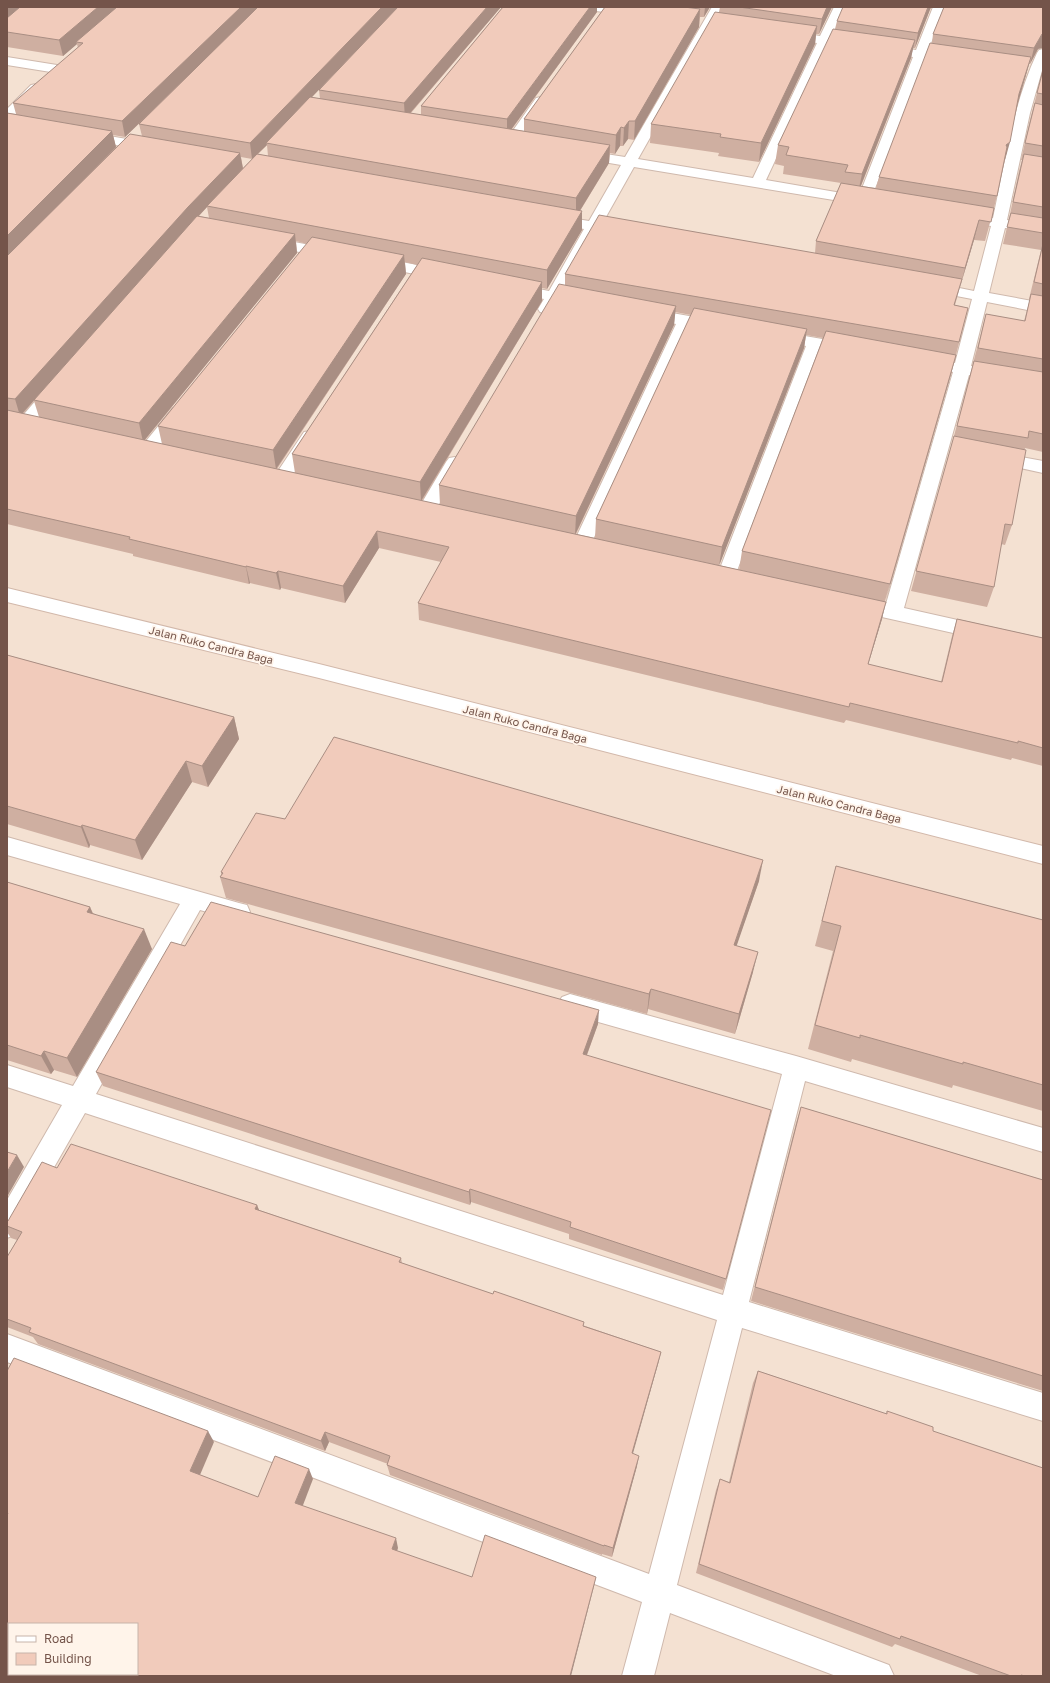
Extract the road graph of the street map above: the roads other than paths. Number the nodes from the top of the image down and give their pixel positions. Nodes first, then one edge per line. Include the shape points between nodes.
1 (718, 7) edge
2 (840, 7) edge
3 (939, 7) edge
4 (604, 8) edge
5 (646, 14) edge
6 (598, 21) edge
7 (704, 22) junction
8 (723, 25) edge
9 (777, 33) edge
10 (824, 40) junction
11 (1043, 53) edge
12 (921, 54) junction
13 (69, 59) edge
14 (7, 61) edge
15 (966, 61) edge
16 (1020, 68) edge
17 (57, 69) junction
18 (1039, 71) edge
19 (548, 91) edge
20 (9, 121) edge
21 (141, 132) edge
22 (73, 134) edge
23 (497, 139) edge
24 (512, 142) junction
25 (130, 143) junction
26 (527, 144) edge
27 (160, 149) edge
28 (566, 151) edge
29 (120, 154) edge
30 (628, 162) junction
31 (757, 184) junction
32 (864, 201) junction
33 (879, 203) edge
34 (946, 214) edge
35 (538, 217) edge
36 (999, 223) junction
37 (593, 227) junction
38 (1043, 230) edge
39 (631, 234) edge
40 (250, 238) edge
41 (348, 257) edge
42 (364, 260) edge
43 (455, 278) edge
44 (917, 285) edge
45 (501, 286) edge
46 (979, 296) junction
47 (554, 297) junction
48 (592, 304) edge
49 (1043, 308) edge
50 (632, 310) edge
51 (686, 320) junction
52 (538, 323) edge
53 (732, 328) edge
54 (762, 334) edge
55 (815, 343) junction
56 (869, 353) edge
57 (908, 359) edge
58 (962, 369) junction
59 (67, 377) edge
60 (1043, 384) edge
61 (188, 401) edge
62 (7, 420) edge
63 (320, 420) edge
64 (148, 450) edge
65 (462, 450) edge
66 (976, 454) edge
67 (1043, 467) edge
68 (282, 478) edge
69 (426, 510) edge
70 (581, 544) edge
71 (726, 576) edge
72 (7, 595) edge
73 (840, 601) edge
74 (893, 613) junction
75 (1043, 646) edge
76 (7, 846) edge
77 (1043, 855) edge
78 (194, 900) junction
79 (262, 919) edge
80 (552, 999) edge
81 (796, 1067) junction
82 (7, 1076) edge
83 (79, 1100) junction
84 (1043, 1140) edge
85 (7, 1226) edge
86 (732, 1311) junction
87 (7, 1348) edge
88 (1043, 1407) edge
89 (660, 1594) junction
90 (638, 1676) edge
91 (878, 1676) edge

1 - 7 street
2 - 10 street
3 - 12 street
4 - 5 street
4 - 6 street
7 - 8 street
7 - 30 street
9 - 10 street
10 - 12 street
10 - 31 street
11 - 18 street
12 - 15 street
12 - 32 street
13 - 17 street
14 - 17 street
16 - 18 street
17 - 20 street
18 - 36 street via 1017,165
19 - 24 street
21 - 25 street
22 - 25 street
23 - 24 street
24 - 26 street
25 - 27 street
25 - 29 street
28 - 30 street
30 - 31 street
30 - 37 street
31 - 32 street
32 - 33 street
34 - 36 street
35 - 37 street
36 - 38 street
36 - 46 street
37 - 39 street
37 - 47 street
40 - 41 street via 305,256
42 - 43 street via 413,277
44 - 46 street
45 - 47 street
46 - 49 street
46 - 58 street
47 - 48 street
47 - 52 street
50 - 51 street
51 - 53 street
51 - 70 street
54 - 55 street
55 - 56 street
55 - 71 street
57 - 58 street
58 - 60 street
58 - 74 street via 947,448
59 - 62 street via 33,426
61 - 64 street
63 - 68 street
65 - 69 street
66 - 67 street
72 - 77 street, Jalan Ruko Candra Baga via 319,671
73 - 74 street
74 - 75 street
76 - 78 street
78 - 79 street
78 - 83 street
80 - 81 street
81 - 84 street
81 - 86 street
82 - 83 street
83 - 85 street
83 - 86 street
86 - 88 street
86 - 89 street
87 - 89 street
89 - 90 street
89 - 91 street

